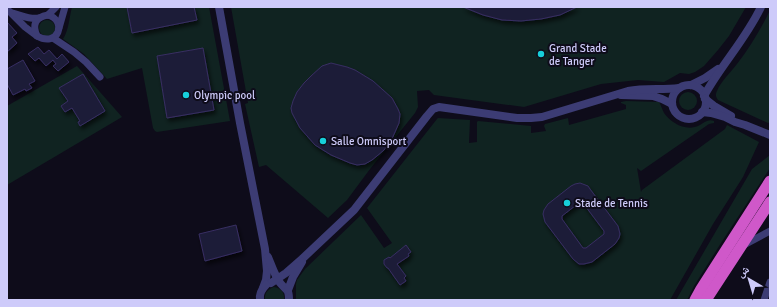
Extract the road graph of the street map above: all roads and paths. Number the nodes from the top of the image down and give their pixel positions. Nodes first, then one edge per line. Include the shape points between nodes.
1 (56, 7) edge
2 (65, 7) edge
3 (219, 7) edge
4 (761, 7) edge
5 (8, 10) edge
6 (48, 15) junction
7 (39, 18) junction
8 (59, 28) junction
9 (37, 36) junction
10 (53, 38) junction
11 (723, 65) junction
12 (100, 77) dead end
13 (691, 85) junction
14 (679, 88) junction
15 (618, 94) junction
16 (705, 97) junction
17 (672, 104) junction
18 (702, 112) junction
19 (745, 125) junction
20 (768, 136) edge
21 (770, 181) edge
22 (770, 202) edge
23 (770, 231) edge
24 (740, 246) junction
25 (265, 249) junction
26 (309, 252) junction
27 (276, 282) junction
28 (770, 282) edge
29 (263, 288) junction
30 (288, 290) junction
31 (260, 300) edge
32 (289, 300) edge
33 (694, 300) edge
34 (706, 300) edge
35 (764, 300) edge

1 - 6 street
2 - 8 street
3 - 25 street
4 - 11 street
5 - 7 street via 27,17
5 - 9 street
6 - 7 street
6 - 8 street via 57,21
7 - 9 street via 35,25
8 - 10 street
9 - 10 street via 45,40
10 - 12 street via 74,52
11 - 13 street
11 - 16 street
13 - 14 street
13 - 16 street via 700,90
14 - 15 street via 633,90
14 - 17 street via 674,93
15 - 17 street via 653,96
15 - 26 street via 531,118 433,109 357,206
16 - 18 street
16 - 19 street via 711,104
17 - 18 street via 675,112 682,117 695,117
18 - 19 street
19 - 20 street
21 - 33 highway
22 - 24 highway
23 - 24 street
24 - 34 highway
25 - 27 street
25 - 29 street via 267,272
26 - 27 street
26 - 30 street
27 - 29 street
27 - 30 street
28 - 35 street
29 - 31 street
30 - 32 street

